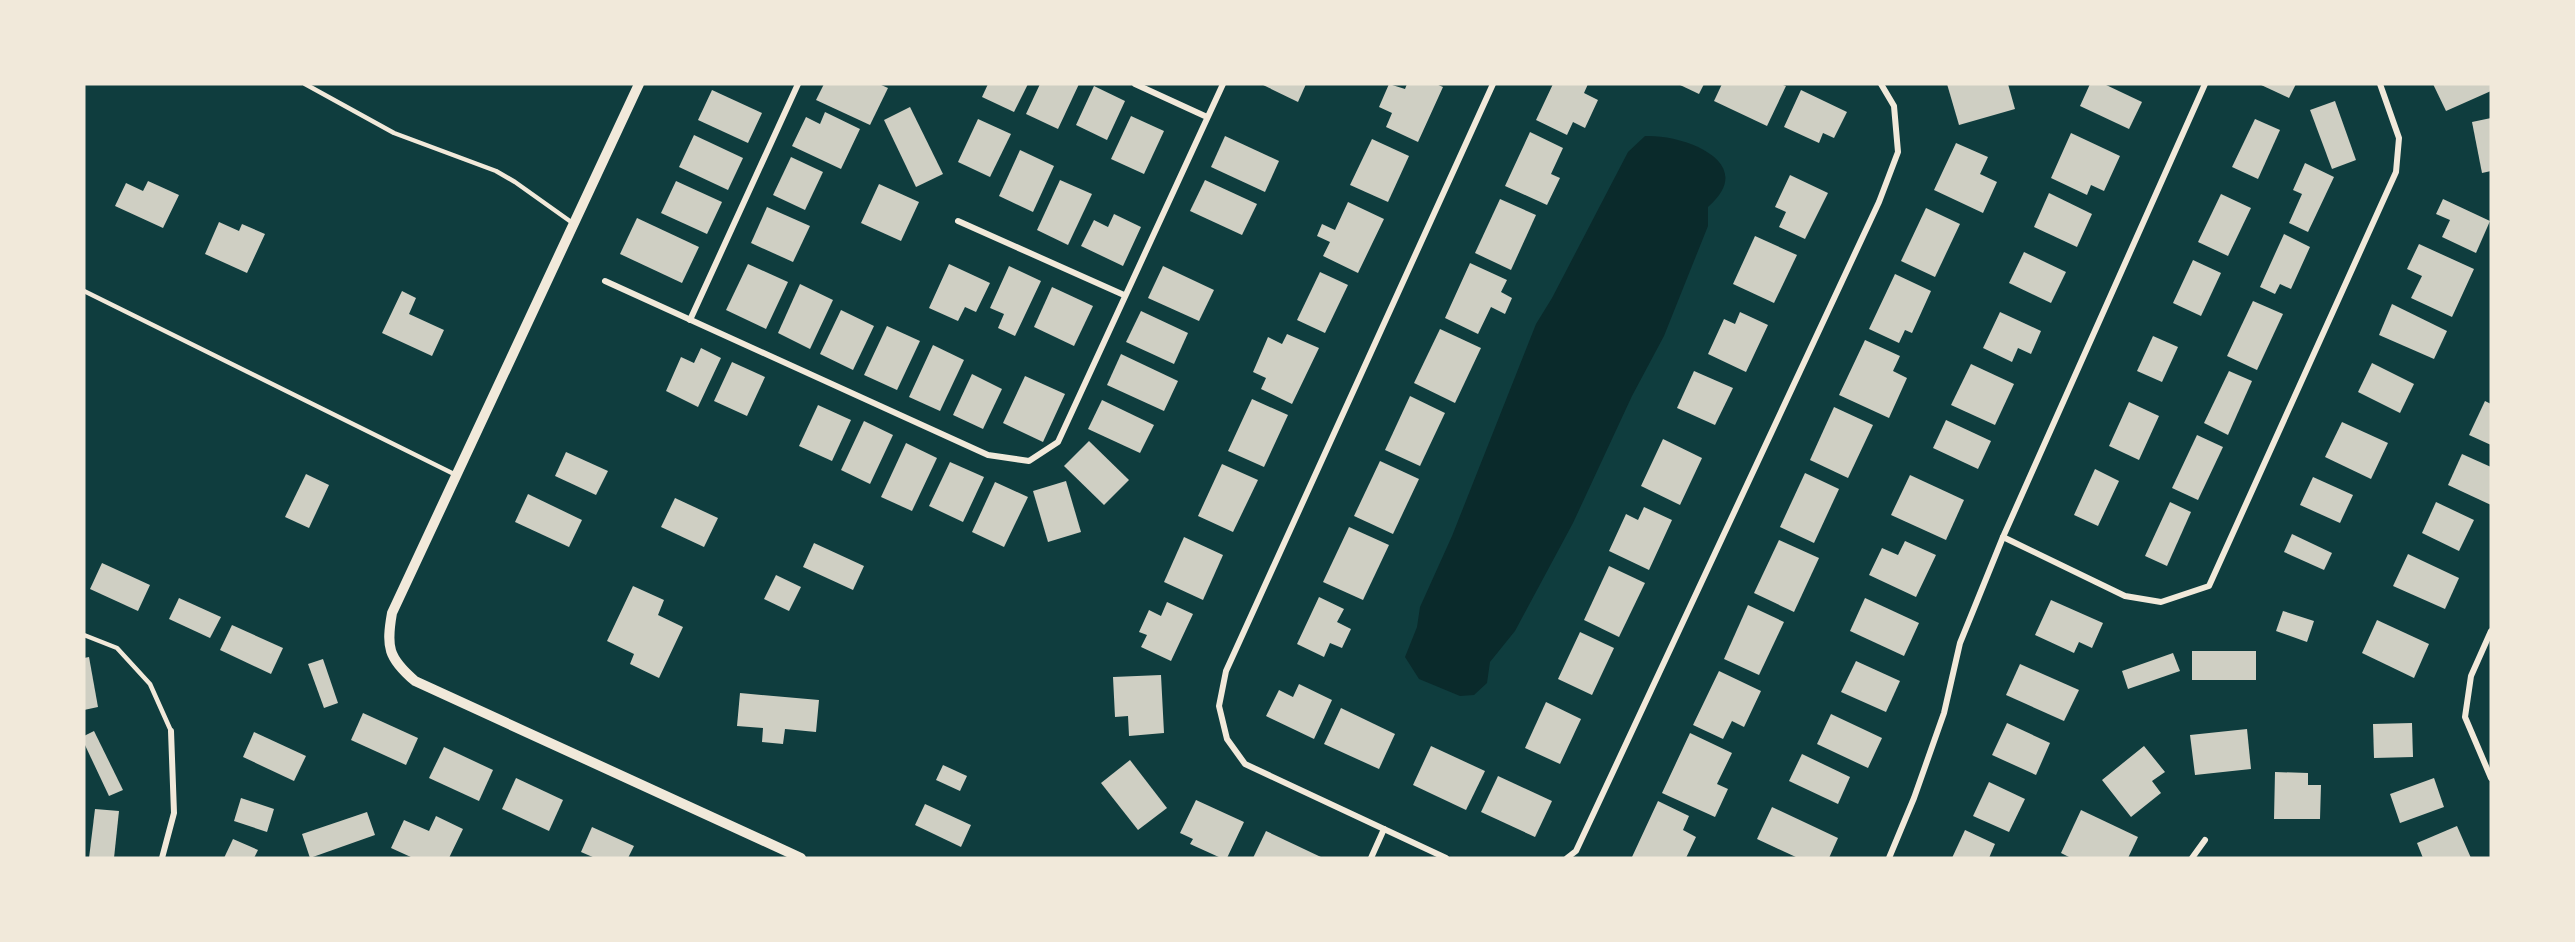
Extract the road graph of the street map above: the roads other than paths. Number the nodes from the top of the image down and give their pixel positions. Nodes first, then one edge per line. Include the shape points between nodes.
1 (305, 84) edge
2 (639, 84) edge
3 (798, 84) edge
4 (1135, 84) edge
5 (1223, 84) edge
6 (1493, 84) edge
7 (1881, 84) edge
8 (2205, 84) edge
9 (2380, 84) edge
10 (1207, 117) junction
11 (958, 221) dead end
12 (574, 224) junction
13 (605, 281) dead end
14 (84, 291) edge
15 (1124, 295) junction
16 (690, 320) junction
17 (456, 475) junction
18 (2003, 537) junction
19 (2491, 631) edge
20 (84, 635) edge
21 (171, 730) joint
22 (2491, 778) edge
23 (1384, 829) junction
24 (2205, 840) dead end
25 (162, 858) edge
26 (801, 858) edge
27 (1371, 858) edge
28 (1446, 858) edge
29 (1566, 858) edge
30 (1889, 858) edge
31 (2192, 858) edge

1 - 12 lane via 388,130 496,171
2 - 12 street
3 - 16 street
4 - 10 street
5 - 10 street
6 - 23 street via 1226,671 1219,706 1227,739 1245,764
7 - 29 street via 1894,106 1898,152 1879,202 1576,851
8 - 18 street
9 - 18 street via 2399,138 2396,172 2209,586 2161,602 2125,596
10 - 15 street
11 - 15 street
12 - 17 street
13 - 16 street
14 - 17 lane
15 - 16 street via 1058,442 1029,460 988,455
17 - 26 street via 392,613 389,651 399,668 415,681
18 - 30 street via 1960,643 1944,713
19 - 22 street via 2471,676 2465,717
20 - 21 lane via 117,648 150,684
21 - 25 street via 174,813
23 - 27 street
23 - 28 street
24 - 31 street

